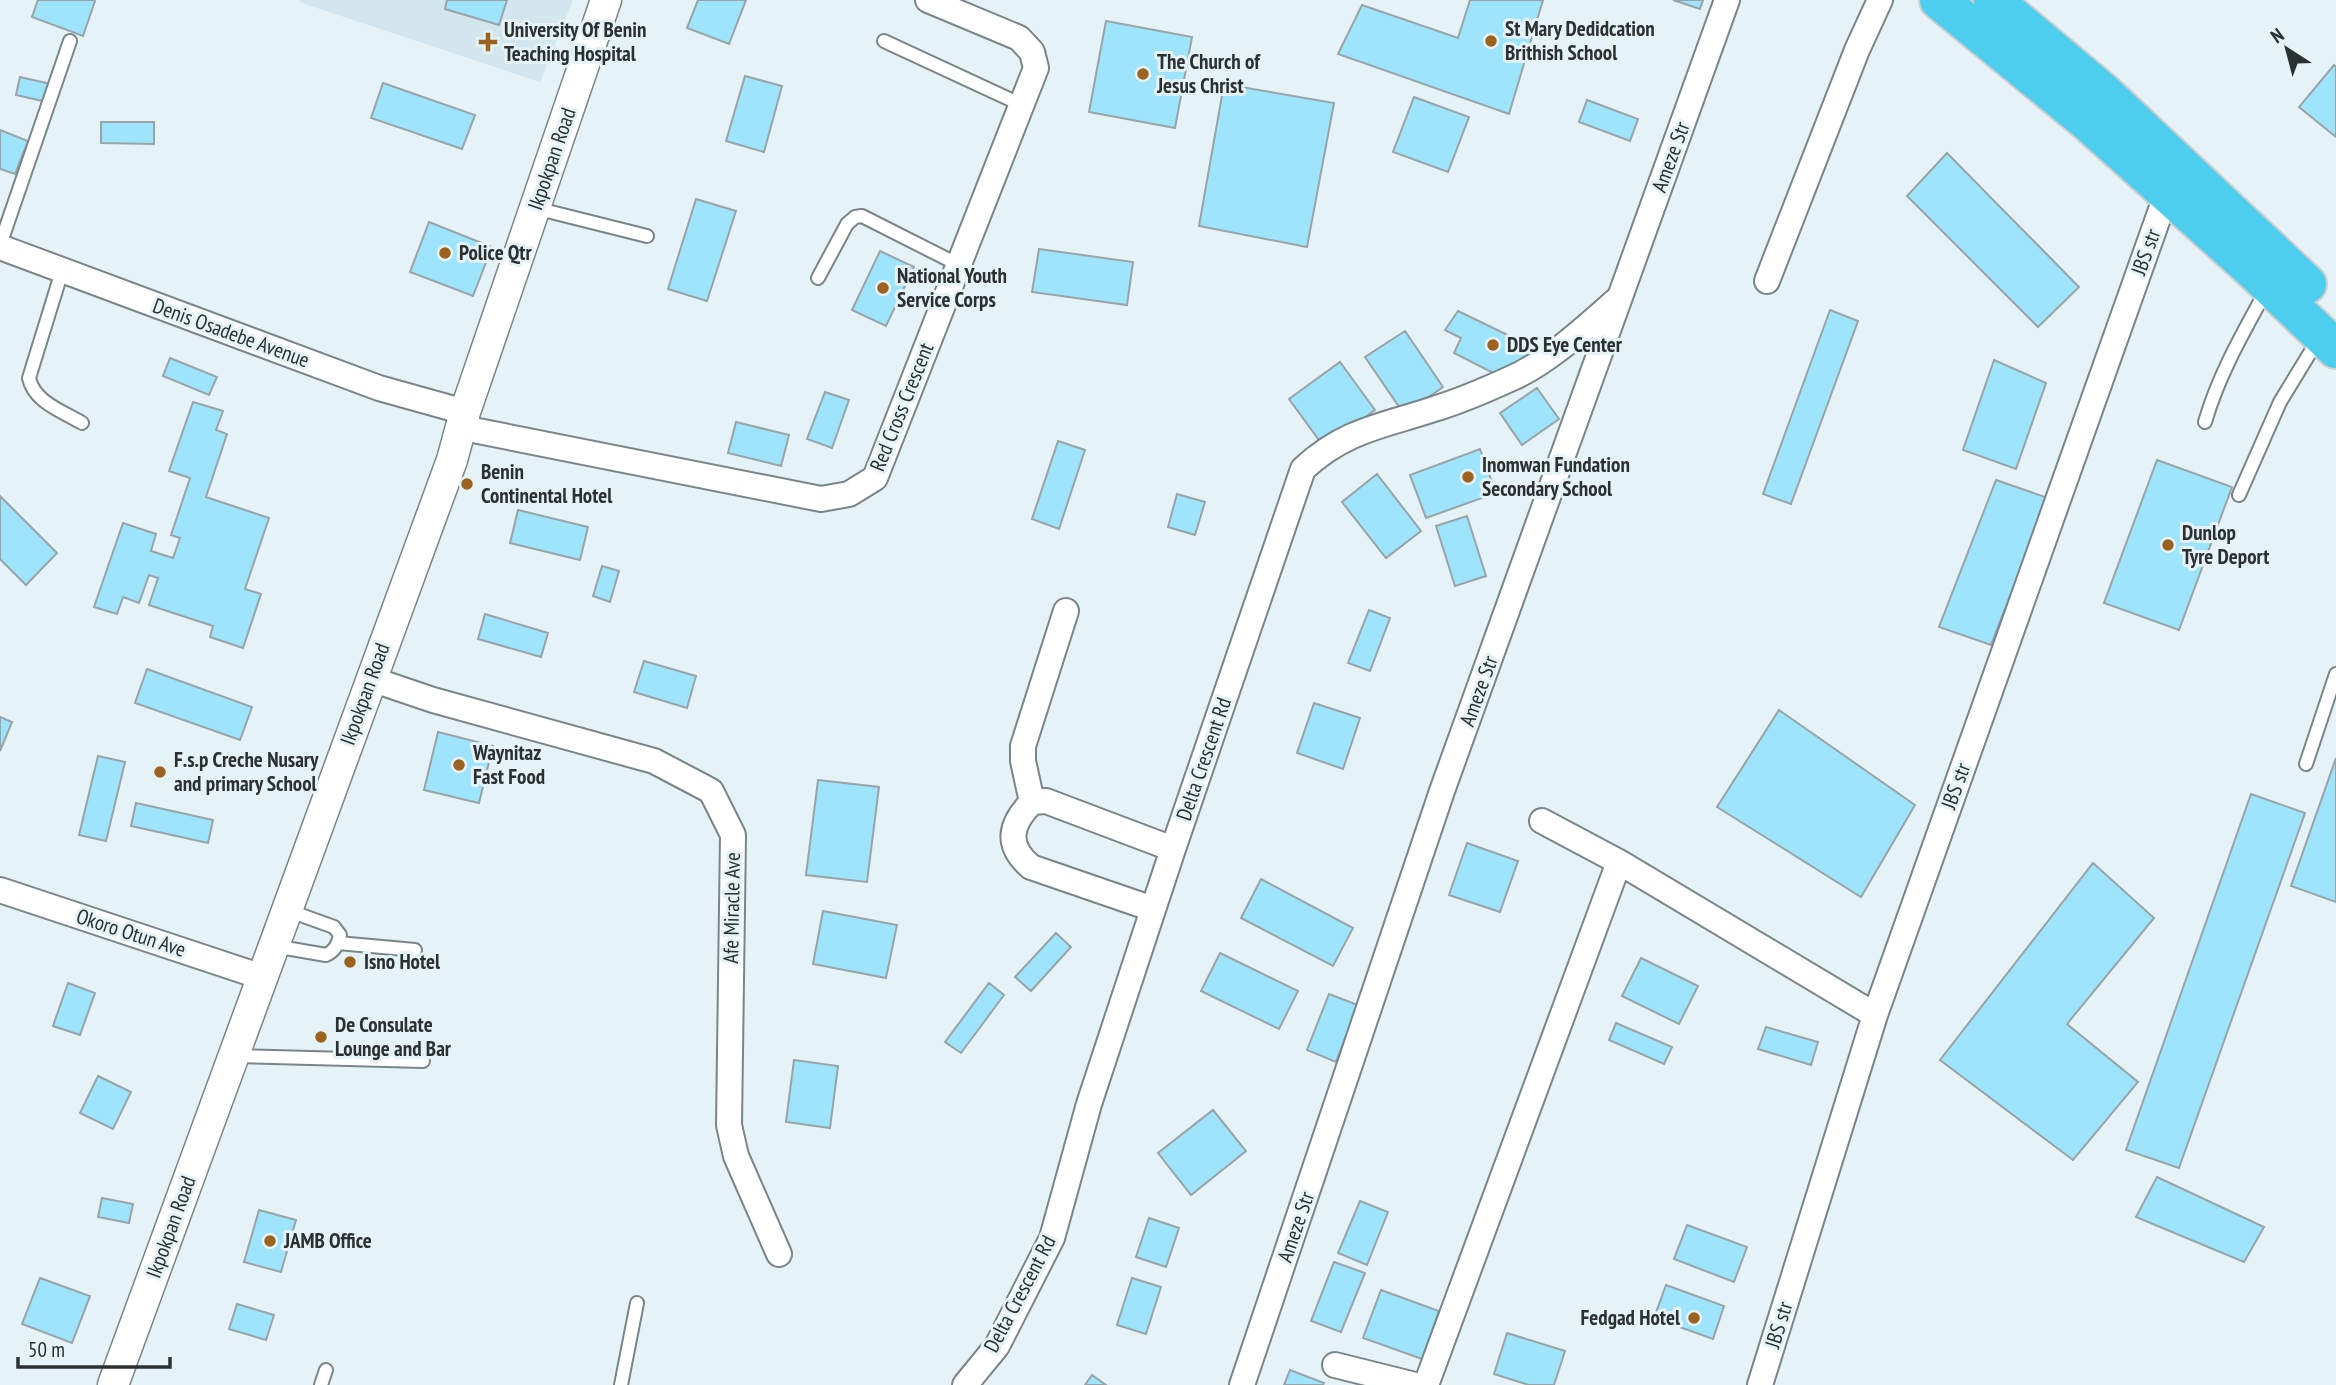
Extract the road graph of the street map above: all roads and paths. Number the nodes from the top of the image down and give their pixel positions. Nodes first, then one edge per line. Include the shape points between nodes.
1 (606, 0) edge
2 (928, 0) edge
3 (1727, 0) edge
4 (1880, 0) edge
5 (1939, 0) edge
6 (1993, 0) edge
7 (70, 41) dead end
8 (884, 41) dead end
9 (1022, 105) junction
10 (2167, 193) junction
11 (535, 208) junction
12 (647, 236) dead end
13 (0, 246) edge
14 (959, 265) junction
15 (62, 271) junction
16 (818, 278) dead end
17 (1767, 281) dead end
18 (2269, 285) junction
19 (1622, 295) junction
20 (2331, 332) edge
21 (464, 420) junction
22 (2205, 422) dead end
23 (82, 423) dead end
24 (2239, 495) dead end
25 (1066, 611) dead end
26 (2336, 674) edge
27 (371, 679) junction
28 (2306, 764) dead end
29 (1039, 801) junction
30 (1542, 821) dead end
31 (1173, 849) junction
32 (1619, 862) junction
33 (0, 890) edge
34 (1153, 909) junction
35 (286, 910) junction
36 (338, 943) junction
37 (273, 946) junction
38 (415, 950) dead end
39 (262, 977) junction
40 (1875, 1015) junction
41 (233, 1056) junction
42 (423, 1061) dead end
43 (779, 1254) dead end
44 (637, 1303) dead end
45 (1335, 1364) dead end
46 (326, 1370) dead end
47 (113, 1385) edge
48 (321, 1385) edge
49 (621, 1385) edge
50 (965, 1385) edge
51 (1242, 1385) edge
52 (1415, 1385) edge
53 (1426, 1385) edge
54 (1760, 1385) edge

1 - 11 street, Ikpokpan Road
2 - 9 street, Red Cross Crescent via 1019,38 1032,52 1036,68
3 - 19 street, Ameze Str
4 - 17 street
5 - 10 highway
6 - 20 highway via 2103,92
7 - 13 lane
8 - 9 lane
9 - 14 street, Red Cross Crescent
10 - 18 highway
10 - 40 street, JBS str
11 - 12 lane
11 - 21 street, Ikpokpan Road
13 - 15 street, Denis Osadebe Avenue
14 - 16 lane via 862,216 847,224
14 - 21 street, Red Cross Crescent via 875,478 849,494 821,499
15 - 21 street, Denis Osadebe Avenue
15 - 23 lane via 29,378 36,396
18 - 20 highway
18 - 22 lane via 2219,379
19 - 31 street, Delta Crescent Rd via 1571,340 1516,377 1440,408 1360,431 1321,452 1303,469
19 - 51 street, Ameze Str via 1442,791
20 - 24 lane via 2280,402
21 - 27 street, Ikpokpan Road
25 - 29 street via 1023,746 1023,761
26 - 28 lane
27 - 35 street, Ikpokpan Road
27 - 43 street, Afe Miracle Ave via 654,761 711,791 733,835 729,1125 736,1156
29 - 31 street
29 - 34 street via 1021,813 1016,823 1013,848 1020,858 1031,867
30 - 32 street
31 - 34 street, Delta Crescent Rd
32 - 40 street
32 - 53 street
33 - 39 street, Okoro Otun Ave
34 - 50 street, Delta Crescent Rd via 1089,1104 1052,1238 998,1346
35 - 36 lane via 334,927 340,935
35 - 37 street, Ikpokpan Road
36 - 37 lane via 326,955
36 - 38 lane
37 - 39 street, Ikpokpan Road
39 - 41 street, Ikpokpan Road
40 - 54 street, JBS str
41 - 42 lane
41 - 47 street, Ikpokpan Road
44 - 49 lane
45 - 52 street
46 - 48 lane

